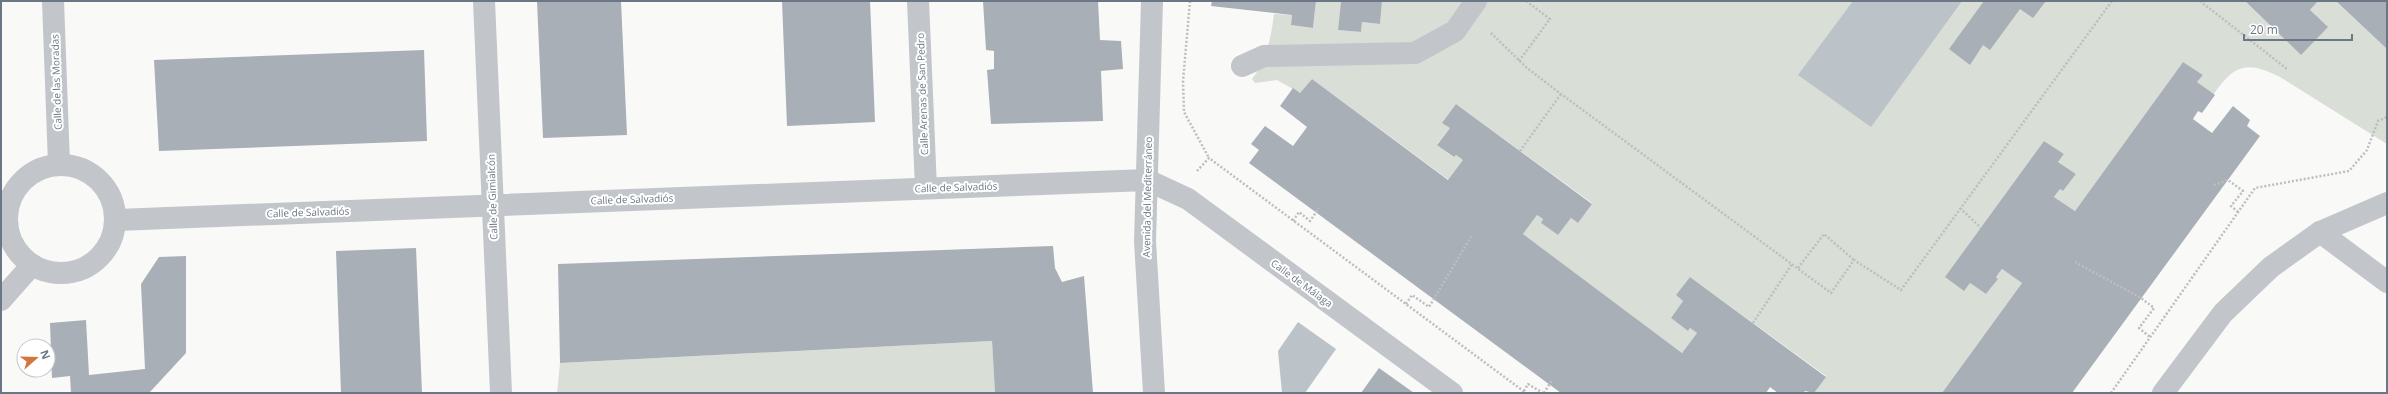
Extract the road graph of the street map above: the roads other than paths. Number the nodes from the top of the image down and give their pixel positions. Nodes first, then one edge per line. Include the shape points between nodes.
1 (53, 1) edge
2 (484, 1) edge
3 (918, 1) edge
4 (1152, 1) edge
5 (1476, 1) edge
6 (1242, 66) dead end
7 (59, 164) junction
8 (1147, 180) junction
9 (926, 188) junction
10 (2387, 203) edge
11 (492, 205) junction
12 (117, 220) junction
13 (2320, 232) junction
14 (32, 265) junction
15 (2387, 282) edge
16 (1, 300) edge
17 (501, 393) edge
18 (1154, 393) edge
19 (1452, 393) edge
20 (2163, 393) edge

1 - 7 street, Calle de las Moradas
2 - 11 street, Calle de Gimialcón
3 - 9 street, Calle Arenas de San Pedro
4 - 8 street, Avenida del Mediterráneo
5 - 6 street via 1455,31 1415,53 1264,56
7 - 12 street via 85,169 100,180 111,196
7 - 14 street via 28,174 14,190 7,210 8,231 16,250
8 - 9 street, Calle de Salvadiós
8 - 18 street, Avenida del Mediterráneo via 1144,241
8 - 19 street, Calle de Málaga via 1188,199
9 - 11 street, Calle de Salvadiós
10 - 13 street
11 - 12 street, Calle de Salvadiós
11 - 17 street, Calle de Gimialcón
12 - 14 street via 114,234 105,252 90,265 71,273 51,272
13 - 15 street
13 - 20 street via 2271,267 2223,313
14 - 16 street

